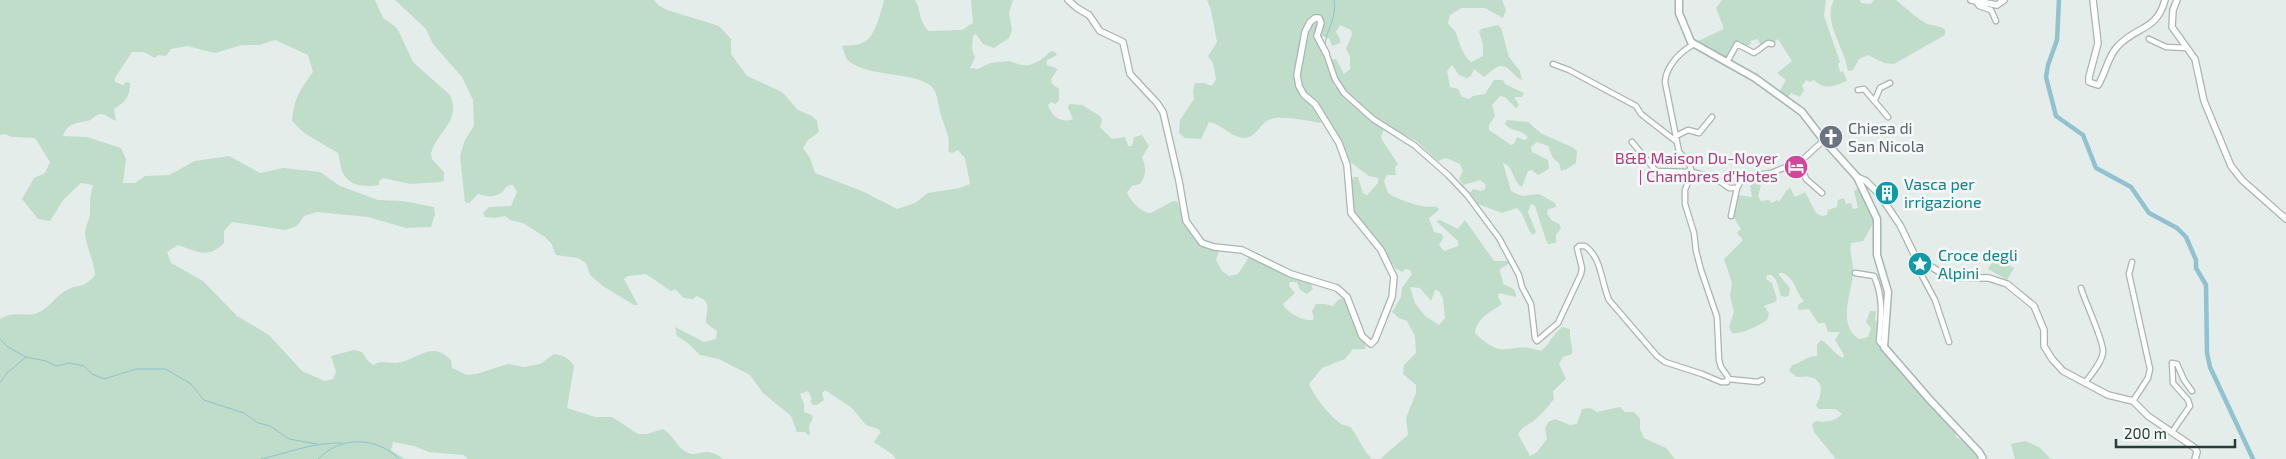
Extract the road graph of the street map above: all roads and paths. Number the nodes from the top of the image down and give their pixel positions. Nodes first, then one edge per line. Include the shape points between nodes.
1 (1068, 0) edge
2 (1679, 0) edge
3 (2004, 0) edge
4 (2093, 0) edge
5 (2165, 0) edge
6 (2177, 0) edge
7 (1973, 1) edge
8 (1996, 21) dead end
9 (2149, 39) dead end
10 (1691, 42) junction
11 (1772, 44) dead end
12 (2189, 48) junction
13 (1326, 53) joint
14 (1727, 62) junction
15 (1553, 64) dead end
16 (1890, 83) dead end
17 (1858, 90) dead end
18 (1875, 100) junction
19 (1888, 117) dead end
20 (1712, 118) dead end
21 (1676, 136) junction
22 (1824, 140) junction
23 (1632, 142) dead end
24 (1677, 142) junction
25 (1800, 161) junction
26 (1692, 172) junction
27 (1857, 177) junction
28 (1737, 188) junction
29 (1822, 193) dead end
30 (1731, 216) dead end
31 (2286, 219) edge
32 (1917, 258) junction
33 (2132, 262) dead end
34 (1855, 273) dead end
35 (2081, 288) dead end
36 (1949, 342) dead end
37 (1884, 347) junction
38 (1728, 379) junction
39 (1762, 380) dead end
40 (2085, 383) junction
41 (2192, 391) dead end
42 (2133, 401) junction
43 (2172, 432) junction
44 (1983, 459) edge
45 (2195, 459) edge

1 - 13 street via 1090,15 1100,31 1123,42 1130,74 1163,112 1186,221 1202,242 1214,248 1242,250 1291,274 1337,288 1347,297 1362,336 1371,344 1391,302 1394,277 1381,250 1351,213 1347,165 1339,143 1315,104 1304,96 1299,86 1296,75 1305,32 1314,18 1319,18 1317,36
2 - 10 main road via 1679,13
3 - 7 street via 1997,5
4 - 5 street via 2098,44 2089,82 2098,85 2118,46 2137,30 2156,21
6 - 12 street via 2172,27
7 - 8 street via 1991,10
9 - 12 street via 2170,48
10 - 14 main road
10 - 21 street via 1677,57 1665,79
11 - 14 street via 1768,43 1754,52 1737,44
12 - 31 street via 2197,63 2209,116 2232,166 2242,180
13 - 38 street via 1334,79 1344,93 1373,119 1414,145 1467,195 1499,238 1531,304 1537,342 1561,318 1581,274 1577,248 1586,246 1598,262 1609,300 1657,356 1665,362 1721,382
14 - 22 main road via 1802,112
15 - 24 street via 1636,106 1641,114
16 - 18 street via 1880,88
17 - 18 street via 1864,89
18 - 19 street
20 - 21 street via 1699,132 1688,130
21 - 24 street
22 - 25 street
22 - 27 main road
23 - 26 street via 1656,171
24 - 26 street via 1679,152
25 - 28 street via 1771,174 1746,176
25 - 29 street via 1806,180
26 - 28 street via 1716,178 1729,188
26 - 38 street via 1685,190 1685,204 1698,261 1717,316 1719,360
27 - 32 street via 1871,185 1887,205
27 - 37 main road via 1877,219 1877,254 1888,292
28 - 30 street
32 - 36 street
32 - 40 street via 1948,278 1989,278 2007,284 2034,306 2044,330 2044,346 2052,359 2063,371
33 - 42 street via 2128,274 2150,369 2145,384
34 - 37 street via 1874,276 1879,287 1882,298 1879,341
35 - 40 street via 2103,352
37 - 44 main road
38 - 39 street
40 - 42 street
41 - 43 street via 2177,364 2172,363 2173,383 2190,406
42 - 43 street
43 - 45 street via 2195,448

